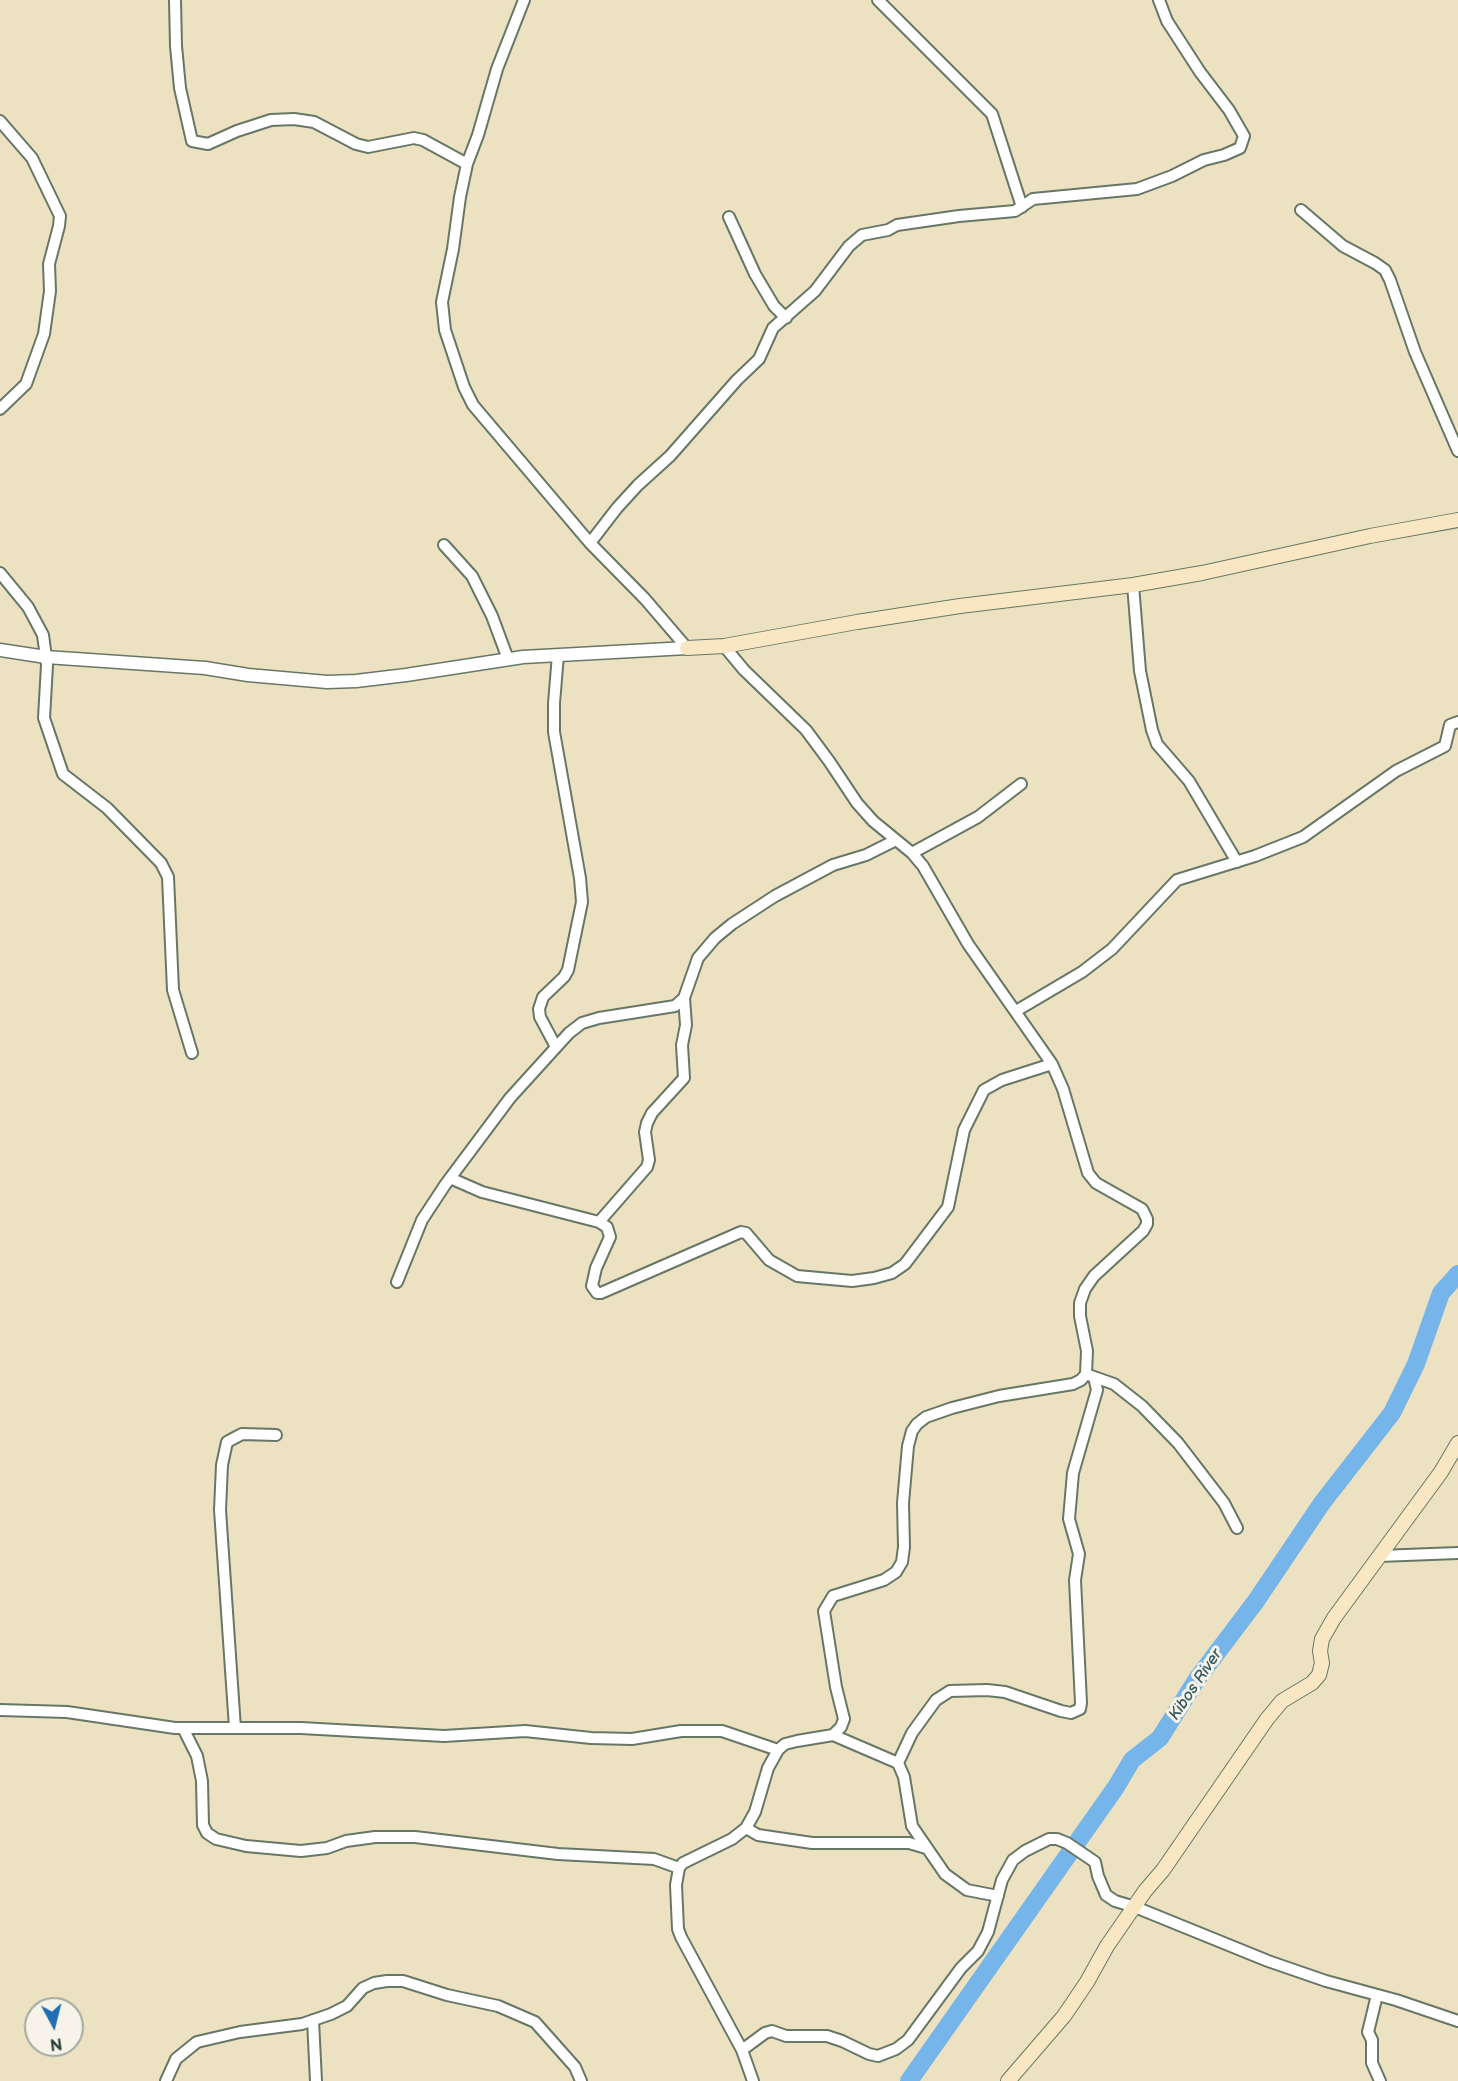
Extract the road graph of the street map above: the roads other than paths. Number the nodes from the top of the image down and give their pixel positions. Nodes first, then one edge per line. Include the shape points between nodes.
1 (175, 0) edge
2 (524, 0) edge
3 (878, 0) edge
4 (1160, 0) edge
5 (0, 121) edge
6 (467, 164) junction
7 (1022, 207) junction
8 (1301, 210) dead end
9 (729, 217) dead end
10 (786, 318) junction
11 (0, 409) edge
12 (1458, 451) edge
13 (1458, 519) edge
14 (590, 543) junction
15 (444, 545) dead end
16 (0, 573) edge
17 (1133, 585) junction
18 (724, 646) junction
19 (687, 648) junction
20 (0, 650) edge
21 (558, 656) junction
22 (46, 657) junction
23 (508, 659) junction
24 (1458, 722) edge
25 (1021, 784) dead end
26 (896, 840) junction
27 (912, 853) junction
28 (1237, 862) junction
29 (684, 998) junction
30 (1016, 1011) junction
31 (556, 1047) junction
32 (192, 1053) dead end
33 (1052, 1064) junction
34 (450, 1178) junction
35 (599, 1222) junction
36 (398, 1282) dead end
37 (1090, 1376) junction
38 (276, 1435) dead end
39 (1458, 1443) edge
40 (1237, 1528) dead end
41 (1458, 1553) edge
42 (1379, 1556) junction
43 (0, 1710) edge
44 (183, 1728) junction
45 (235, 1728) junction
46 (833, 1735) junction
47 (778, 1750) junction
48 (898, 1762) junction
49 (746, 1828) junction
50 (926, 1848) junction
51 (679, 1868) junction
52 (998, 1896) junction
53 (1135, 1907) junction
54 (1377, 1995) junction
55 (313, 2020) junction
56 (1458, 2021) edge
57 (742, 2050) junction
58 (166, 2081) edge
59 (316, 2081) edge
60 (581, 2081) edge
61 (753, 2081) edge
62 (1008, 2081) edge
63 (1380, 2081) edge

1 - 6 street via 180,88 192,141 208,144 271,120 294,119 314,122 368,147 414,138 423,140
2 - 6 street
3 - 7 street via 992,114
4 - 7 street via 1167,21 1244,136 1242,146 1150,186 1033,199
5 - 11 street via 32,158 60,216 49,264 44,334 26,384
6 - 14 street via 442,302 444,330 473,405
7 - 10 street via 897,225 862,235 815,291
8 - 12 street via 1343,246 1384,270
9 - 10 street via 755,274
10 - 14 street via 773,328 759,358 670,456 638,485
13 - 17 main road
14 - 19 street
15 - 23 street via 472,576
16 - 22 street via 28,607 43,635
17 - 18 main road via 960,606
17 - 28 street via 1140,671 1157,744 1189,781
18 - 19 main road
18 - 26 street via 806,730 856,803
19 - 21 street
20 - 22 street
21 - 23 street
21 - 31 street via 554,732 582,902 568,969 543,997 539,1009
22 - 23 street via 205,668 327,682
22 - 32 street via 44,718 63,774 107,808 161,863 168,876 173,990
24 - 28 street via 1450,725 1445,746 1395,771 1303,837
25 - 27 street via 978,817
26 - 27 street
26 - 29 street via 824,870 732,924 698,958
27 - 30 street via 968,945
28 - 30 street via 1178,880 1112,949 1082,972
29 - 31 street via 675,1006 582,1023
29 - 35 street via 684,1078 647,1123 647,1167
30 - 33 street
31 - 34 street via 510,1098
33 - 35 street via 984,1090 964,1130 948,1207 905,1263 892,1273 852,1281 797,1276 769,1260 741,1232 597,1293 592,1286 596,1268 610,1237 609,1230
33 - 37 street via 1088,1173 1096,1183 1142,1209 1147,1219 1143,1231 1085,1289 1080,1316
34 - 35 street via 482,1192
34 - 36 street via 422,1220
37 - 40 street via 1114,1384 1178,1443 1224,1503
37 - 46 street via 1073,1384 952,1408 917,1424 908,1446 902,1562 885,1580 833,1596 824,1611 844,1719
37 - 48 street via 1096,1390 1073,1473 1069,1519 1079,1554 1075,1580 1080,1709 1061,1712 1005,1692 950,1691 936,1700 912,1733
38 - 45 street via 242,1434 227,1442 222,1465 220,1510
39 - 42 main road
41 - 42 street
42 - 53 main road via 1322,1639 1319,1675 1282,1701 1267,1719
43 - 44 street via 67,1712
44 - 45 street
44 - 51 street via 197,1756 203,1825 216,1839 301,1851 375,1837 415,1837 558,1854 654,1859
45 - 47 street via 444,1736 525,1731 632,1739 681,1731 722,1731
46 - 47 street via 796,1741
46 - 48 street
47 - 49 street
48 - 50 street via 912,1826
49 - 50 street via 758,1835 812,1843 909,1843
49 - 51 street
50 - 52 street via 945,1874 962,1887
51 - 57 street via 678,1929
52 - 53 street via 1013,1860 1049,1839 1057,1839 1095,1862 1106,1895
52 - 57 street via 978,1951 908,2040 896,2049 878,2056 827,2036 786,2036 772,2031
53 - 54 street via 1268,1961
53 - 62 main road via 1064,2016
54 - 56 street
54 - 63 street via 1368,2032 1372,2063
55 - 58 street via 197,2042 176,2059
55 - 59 street
55 - 60 street via 347,2006 363,1988 374,1983 404,1982 498,2006 535,2022 575,2067
57 - 61 street

